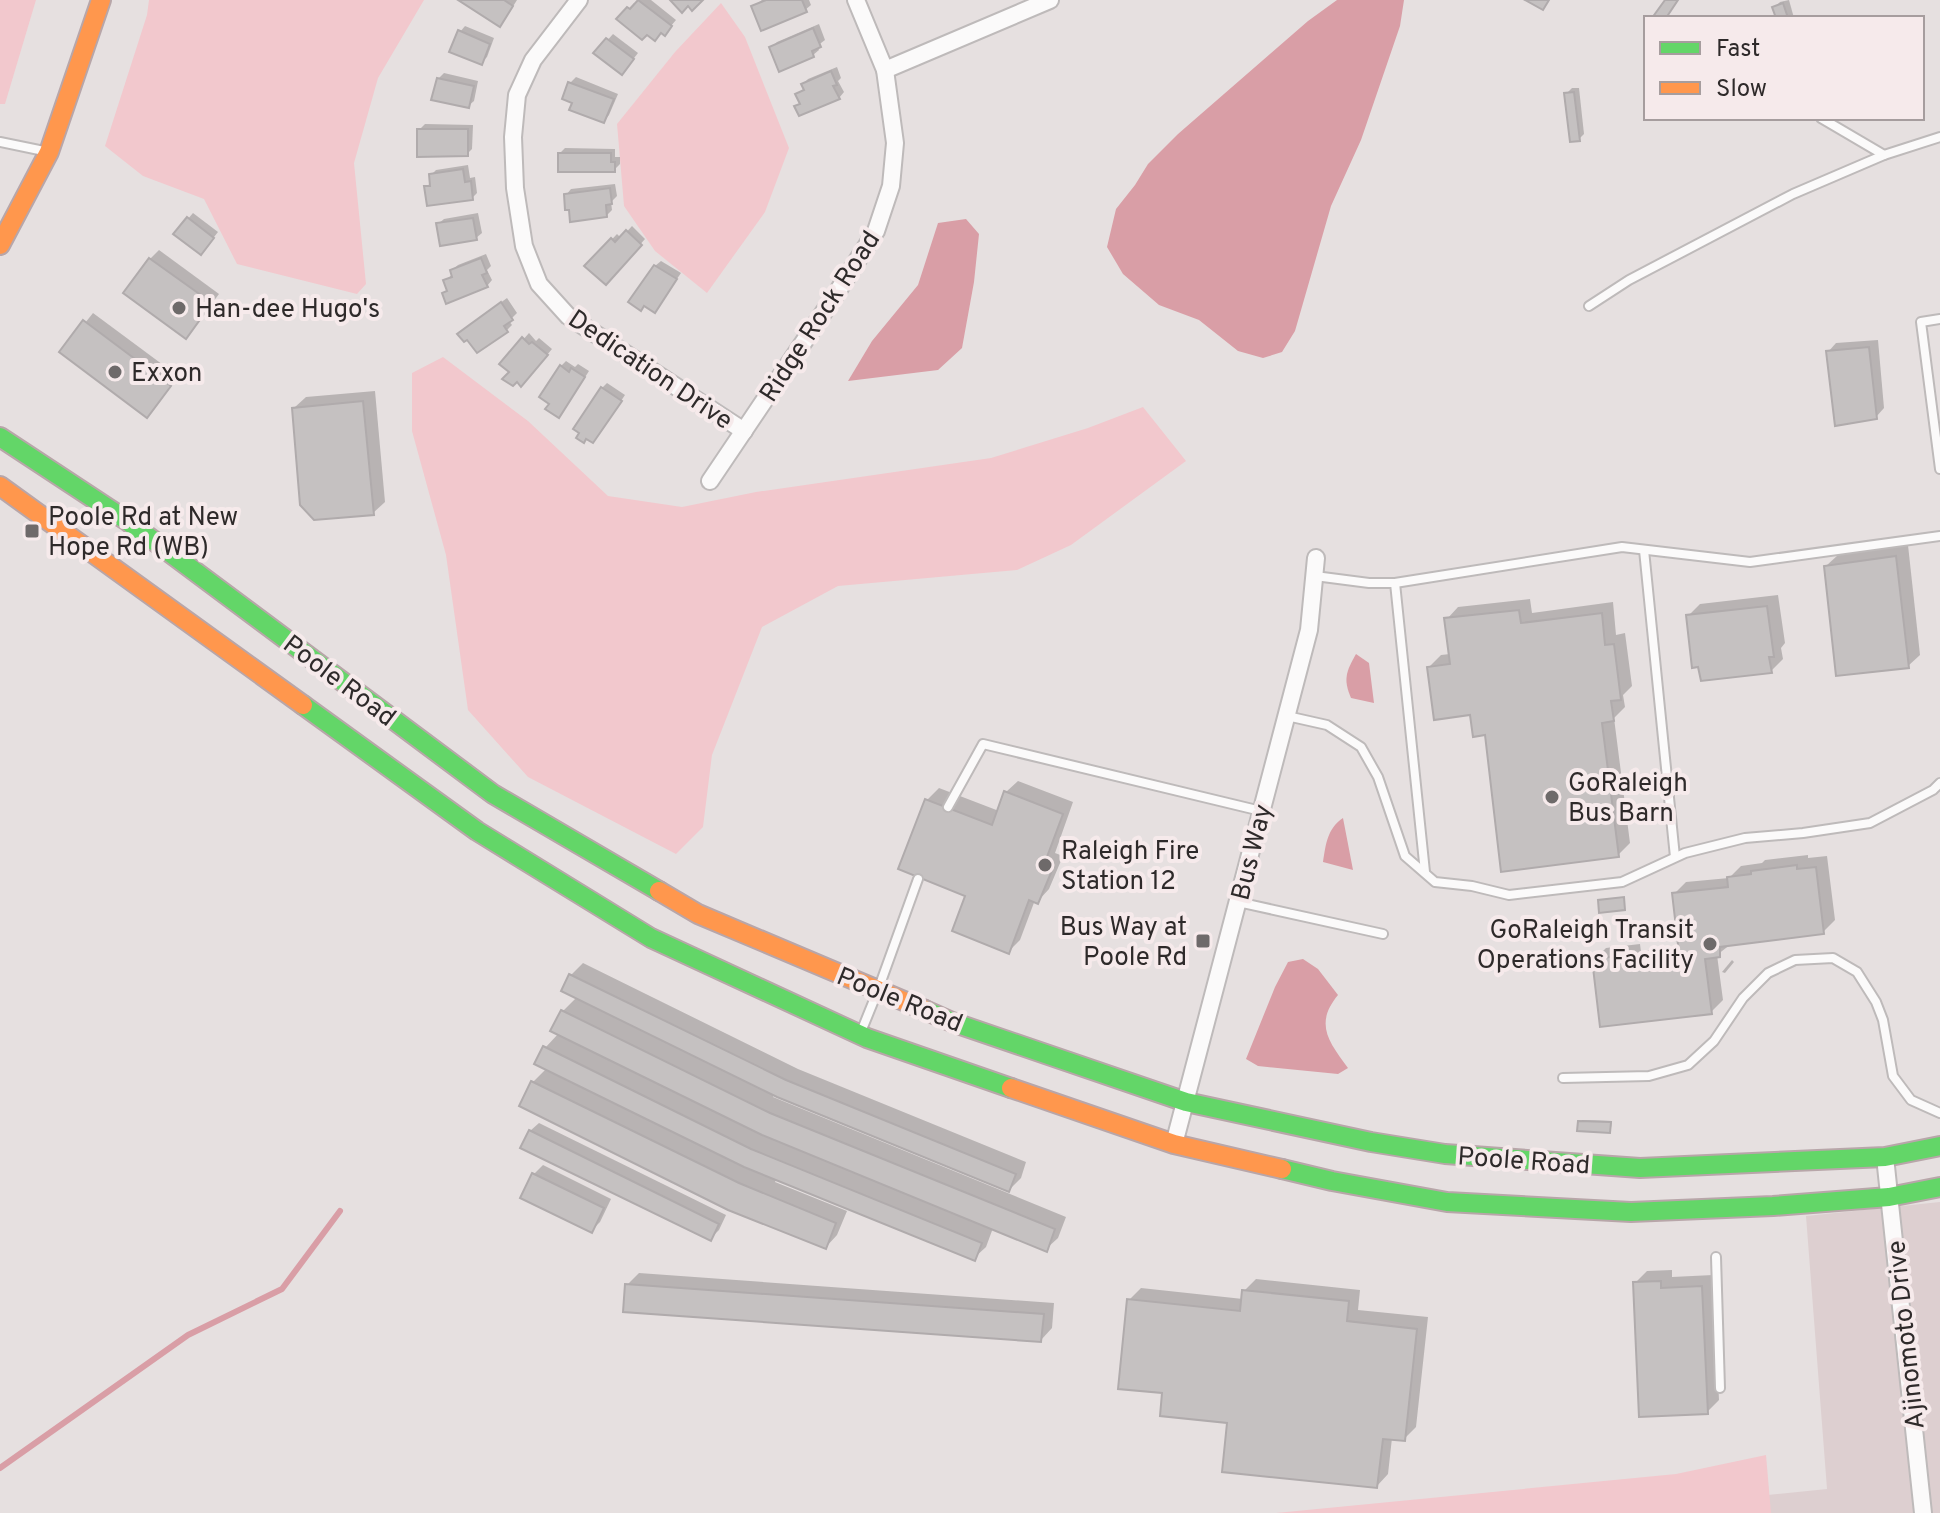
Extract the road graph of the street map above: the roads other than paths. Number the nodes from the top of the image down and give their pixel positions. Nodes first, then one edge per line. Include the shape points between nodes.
1 (101, 0) edge
2 (579, 0) edge
3 (856, 0) edge
4 (1050, 0) edge
5 (885, 70) junction
6 (1824, 120) edge
7 (1940, 137) edge
8 (0, 142) edge
9 (49, 152) junction
10 (1884, 155) junction
11 (0, 245) edge
12 (1589, 306) dead end
13 (1940, 319) edge
14 (744, 431) junction
15 (0, 437) edge
16 (1940, 469) edge
17 (710, 481) dead end
18 (0, 486) edge
19 (1940, 536) edge
20 (1644, 550) junction
21 (1316, 558) dead end
22 (1313, 576) junction
23 (1395, 583) junction
24 (1286, 716) junction
25 (1940, 783) edge
26 (948, 807) dead end
27 (1262, 811) junction
28 (485, 813) junction
29 (1675, 857) junction
30 (1425, 873) junction
31 (918, 879) dead end
32 (1238, 902) junction
33 (1383, 934) dead end
34 (878, 990) junction
35 (860, 1035) junction
36 (1563, 1078) dead end
37 (1186, 1102) junction
38 (1940, 1113) edge
39 (1174, 1144) junction
40 (1940, 1146) edge
41 (1885, 1157) junction
42 (1940, 1187) edge
43 (1889, 1197) junction
44 (1716, 1257) dead end
45 (1720, 1388) dead end
46 (1923, 1513) edge

1 - 9 main road
2 - 14 street, Dedication Drive via 533,60 517,95 515,188 524,246 539,284 568,316
3 - 5 street, Ridge Rock Road
4 - 5 street
5 - 14 street, Ridge Rock Road via 895,143 891,186 876,231
6 - 10 lane
7 - 10 lane
8 - 9 lane
9 - 11 main road
10 - 12 lane via 1781,200
13 - 16 lane via 1921,322
14 - 17 street, Ridge Rock Road
15 - 28 main road, Poole Road via 126,520
18 - 28 main road, Poole Road
19 - 20 lane via 1750,562
20 - 23 lane via 1622,547
20 - 29 lane
21 - 22 street, Bus Way
22 - 23 lane
22 - 24 street, Bus Way via 1309,630
23 - 30 lane
24 - 27 street, Bus Way
24 - 30 lane via 1327,725 1361,747 1378,777 1405,856
25 - 29 lane via 1870,823 1745,838
26 - 27 lane via 983,744
27 - 32 street, Bus Way
28 - 34 main road, Poole Road via 698,914
28 - 35 main road, Poole Road via 651,938
29 - 30 lane via 1622,882 1509,895 1435,882
31 - 34 lane
32 - 33 lane
32 - 37 street, Bus Way
34 - 35 lane
34 - 37 main road, Poole Road via 952,1022
35 - 39 main road, Poole Road
36 - 38 lane via 1649,1076 1688,1065 1768,973 1795,960 1833,958 1857,972 1876,1002 1893,1076 1911,1100
37 - 39 street, Bus Way
37 - 41 main road, Poole Road via 1445,1154 1640,1168
39 - 43 main road, Poole Road via 1447,1202 1631,1212
40 - 41 main road, Poole Road
41 - 43 street, Ajinomoto Drive
42 - 43 main road, Poole Road
43 - 46 street, Ajinomoto Drive
44 - 45 lane

